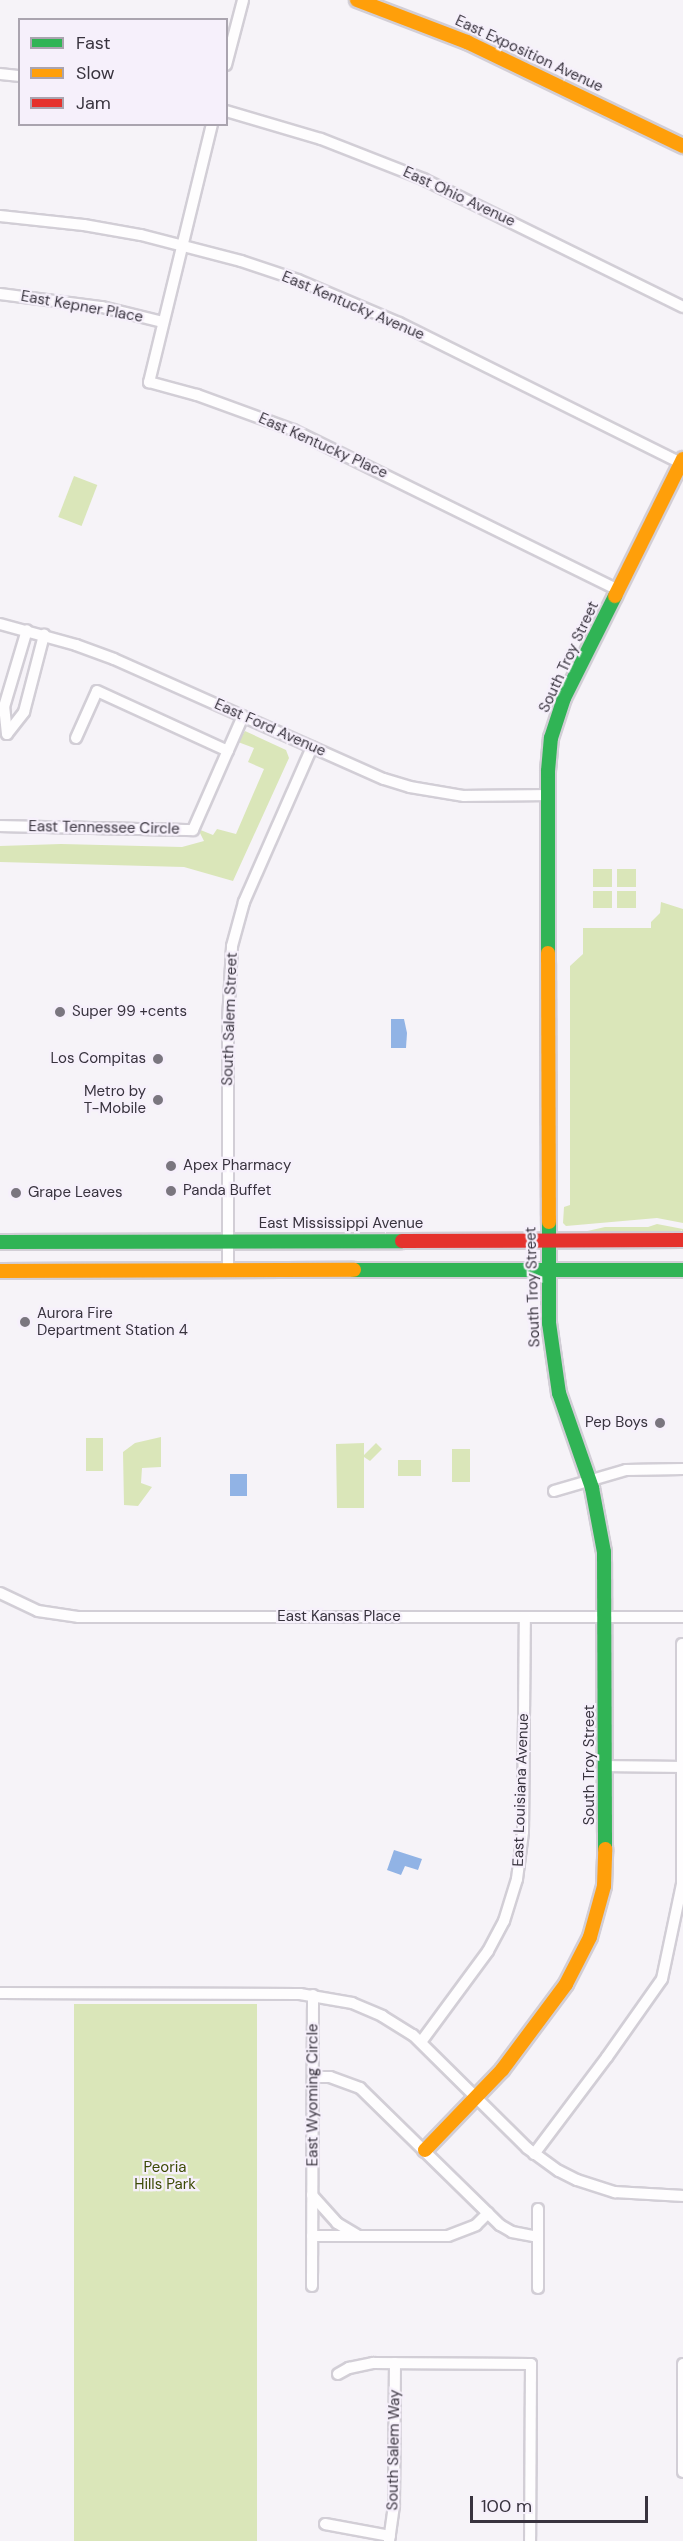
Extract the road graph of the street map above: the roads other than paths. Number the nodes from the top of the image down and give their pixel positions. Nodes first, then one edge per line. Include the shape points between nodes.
1 (243, 0) edge
2 (357, 0) edge
3 (228, 57) edge
4 (0, 74) edge
5 (18, 76) edge
6 (228, 112) edge
7 (212, 126) edge
8 (682, 142) edge
9 (0, 216) edge
10 (182, 245) junction
11 (0, 294) edge
12 (683, 307) edge
13 (163, 322) junction
14 (682, 462) edge
15 (618, 590) junction
16 (0, 624) edge
17 (27, 630) junction
18 (44, 635) junction
19 (243, 716) junction
20 (3, 731) edge
21 (76, 738) dead end
22 (312, 747) junction
23 (228, 751) junction
24 (547, 795) junction
25 (0, 826) edge
26 (547, 1240) junction
27 (683, 1240) edge
28 (228, 1241) junction
29 (0, 1242) edge
30 (547, 1270) junction
31 (683, 1270) edge
32 (0, 1271) edge
33 (228, 1271) junction
34 (683, 1469) edge
35 (589, 1479) junction
36 (554, 1491) dead end
37 (0, 1593) edge
38 (525, 1617) junction
39 (606, 1617) junction
40 (683, 1617) edge
41 (682, 1644) edge
42 (606, 1766) junction
43 (680, 1767) junction
44 (0, 1993) edge
45 (313, 1995) junction
46 (421, 2042) junction
47 (313, 2077) junction
48 (477, 2098) junction
49 (424, 2150) junction
50 (534, 2154) junction
51 (312, 2195) junction
52 (683, 2196) edge
53 (538, 2209) dead end
54 (488, 2213) junction
55 (312, 2236) junction
56 (360, 2236) junction
57 (538, 2237) junction
58 (312, 2286) dead end
59 (538, 2288) dead end
60 (395, 2363) junction
61 (683, 2364) edge
62 (338, 2374) dead end
63 (682, 2420) edge
64 (683, 2472) edge
65 (325, 2524) dead end
66 (390, 2539) edge
67 (530, 2541) edge

1 - 3 street
2 - 8 street, East Exposition Avenue via 467,42
4 - 5 street
6 - 12 street, East Ohio Avenue via 321,139 423,179
7 - 10 street, East Kentucky Place
9 - 10 street, East Kentucky Avenue via 84,225
10 - 13 street, East Kentucky Place
10 - 14 street, East Kentucky Avenue via 241,261 343,298
11 - 13 street, East Kepner Place via 102,307
13 - 15 street, East Kentucky Place via 149,382 293,430
14 - 15 street, South Troy Street
15 - 24 street, South Troy Street via 559,713 549,752
16 - 17 street, East Ford Avenue
17 - 18 street, East Ford Avenue
17 - 20 street via 4,707
18 - 19 street, East Ford Avenue via 114,659
18 - 20 street via 24,712
19 - 22 street, East Ford Avenue
19 - 23 street, East Tennessee Circle
21 - 23 street via 97,691
22 - 24 street, East Ford Avenue via 384,779 437,793
22 - 28 street, South Salem Street via 244,902 232,946
23 - 25 street, East Tennessee Circle via 193,830
24 - 26 street, South Troy Street
26 - 27 street, East Mississippi Avenue
26 - 28 street, East Mississippi Avenue
26 - 30 street, South Troy Street
28 - 29 street, East Mississippi Avenue
28 - 33 street, South Salem Street
30 - 31 street
30 - 33 street
30 - 35 street, South Troy Street via 549,1336 555,1372 565,1414
32 - 33 street
34 - 35 street via 626,1470
35 - 36 street
35 - 39 street, South Troy Street via 602,1538
37 - 38 street, East Kansas Place via 23,1606 64,1617
38 - 39 street, East Kansas Place
38 - 46 street, East Louisiana Avenue via 523,1832 513,1896 488,1951
39 - 40 street, East Kansas Place
39 - 42 street, South Troy Street
41 - 43 street
42 - 43 street
42 - 48 street, South Troy Street via 604,1886 590,1937 566,1984
43 - 50 street via 682,1892 662,1979
44 - 45 street
45 - 46 street via 375,2012
45 - 47 street, East Wyoming Circle
46 - 48 street
47 - 49 street via 330,2077 360,2088
47 - 51 street, East Wyoming Circle
48 - 49 street, South Troy Street
48 - 50 street
49 - 54 street
50 - 52 street via 559,2171 596,2187 634,2195
51 - 55 street, East Wyoming Circle
51 - 56 street via 337,2223
53 - 57 street
54 - 56 street via 469,2229 448,2236
54 - 57 street via 512,2232
55 - 56 street
55 - 58 street, East Wyoming Circle
57 - 59 street
60 - 62 street via 357,2366
60 - 66 street, South Salem Way via 394,2504
60 - 67 street via 531,2364
61 - 63 street
63 - 64 street
65 - 66 street, South Salem Way

